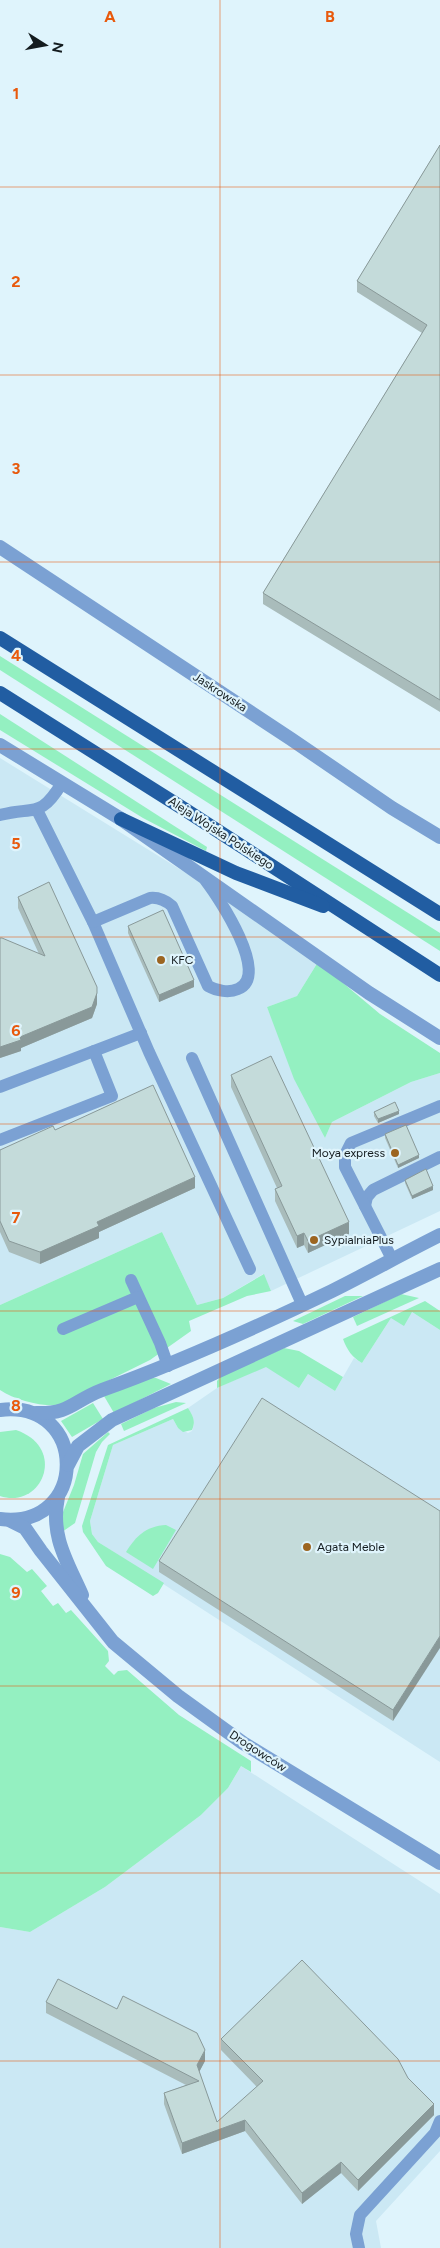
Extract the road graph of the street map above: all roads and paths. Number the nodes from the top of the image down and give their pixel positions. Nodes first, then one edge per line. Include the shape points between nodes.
1 (0, 547) edge
2 (0, 638) edge
3 (0, 693) edge
4 (0, 744) edge
5 (62, 783) junction
6 (38, 810) junction
7 (1, 814) edge
8 (121, 819) junction
9 (440, 837) edge
10 (206, 881) junction
11 (440, 914) edge
12 (351, 917) junction
13 (93, 922) junction
14 (440, 975) edge
15 (141, 1033) junction
16 (440, 1038) edge
17 (94, 1051) junction
18 (192, 1058) dead end
19 (0, 1087) edge
20 (440, 1106) edge
21 (0, 1140) edge
22 (440, 1157) edge
23 (365, 1206) junction
24 (440, 1235) edge
25 (392, 1258) junction
26 (250, 1268) dead end
27 (440, 1269) edge
28 (131, 1280) dead end
29 (138, 1297) junction
30 (302, 1304) junction
31 (63, 1329) dead end
32 (168, 1366) junction
33 (0, 1401) edge
34 (16, 1408) junction
35 (0, 1410) edge
36 (36, 1414) junction
37 (68, 1465) junction
38 (58, 1497) junction
39 (6, 1520) edge
40 (92, 1616) junction
41 (440, 1863) edge
42 (440, 2121) edge
43 (359, 2248) edge

1 - 9 street, Jaskrowska
2 - 11 main road
3 - 12 main road, Aleja Wojska Polskiego
4 - 5 street
5 - 6 lane via 51,800
5 - 8 street
6 - 7 lane
6 - 13 lane
8 - 10 street
8 - 12 main road via 236,873
10 - 13 lane via 226,907 250,963 247,983 238,989 224,991 208,986 172,906 166,900 150,898
10 - 16 street
12 - 14 main road, Aleja Wojska Polskiego
13 - 15 lane
15 - 17 lane
15 - 26 lane
17 - 19 lane
17 - 21 lane via 112,1096
18 - 30 lane
20 - 23 lane via 351,1143 345,1155 345,1167
22 - 23 lane via 372,1190
23 - 25 lane
24 - 25 street
25 - 30 street
27 - 37 street via 112,1420 78,1446
28 - 29 lane
29 - 31 lane
29 - 32 lane
30 - 32 street
32 - 36 street via 96,1393 71,1408 54,1414
33 - 34 street
34 - 35 street
34 - 36 street
36 - 37 street via 53,1426 64,1444
37 - 38 street
38 - 39 street via 45,1510 29,1518
38 - 40 street, Drogowców via 54,1514 58,1542
39 - 40 street, Drogowców via 25,1528
40 - 41 street, Drogowców via 113,1642 178,1696 243,1743
42 - 43 lane via 435,2133 360,2214 356,2234

